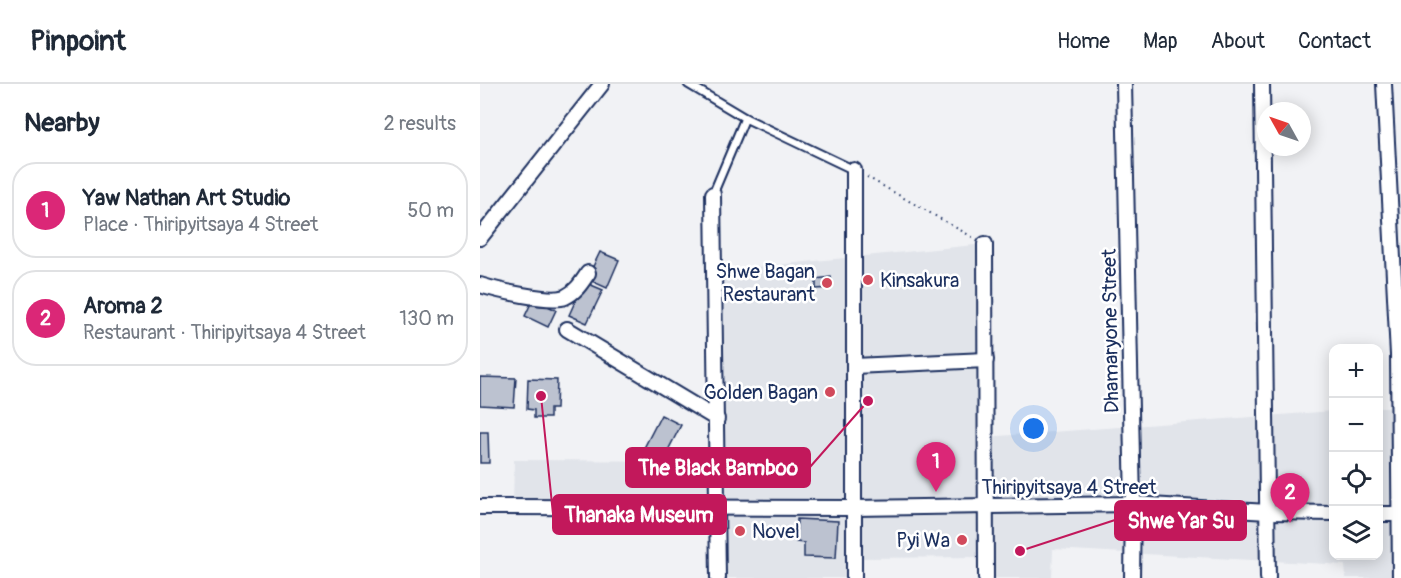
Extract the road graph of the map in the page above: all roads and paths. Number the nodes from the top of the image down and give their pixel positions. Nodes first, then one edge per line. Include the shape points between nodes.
1 (602, 84) edge
2 (688, 84) edge
3 (1124, 84) edge
4 (1262, 84) edge
5 (1384, 84) edge
6 (745, 118) junction
7 (854, 170) junction
8 (713, 194) joint
9 (480, 238) edge
10 (985, 244) joint
11 (588, 273) dead end
12 (480, 285) edge
13 (567, 329) dead end
14 (986, 360) junction
15 (854, 366) junction
16 (717, 419) junction
17 (1133, 504) junction
18 (987, 506) junction
19 (480, 507) edge
20 (854, 508) junction
21 (719, 509) junction
22 (1268, 512) junction
23 (1329, 513) edge
24 (1383, 514) edge
25 (1400, 514) edge
26 (718, 578) edge
27 (854, 578) edge
28 (986, 578) edge
29 (1132, 578) edge
30 (1268, 578) edge
31 (1400, 578) edge

1 - 9 street
2 - 6 lane
3 - 17 street, Dhamaryone Street
4 - 22 street
5 - 25 street via 1398,363
6 - 7 lane
6 - 8 lane
7 - 10 path
7 - 15 street
8 - 16 street
10 - 14 street
11 - 12 street via 574,291 561,298 535,297
13 - 16 street
14 - 15 street
14 - 18 street
15 - 20 street
16 - 21 street
17 - 18 street, Thiripyitsaya 4 Street
17 - 22 street, Thiripyitsaya 4 Street
17 - 29 street, Dhamaryone Street
18 - 20 street, Thiripyitsaya 4 Street
18 - 28 street
19 - 21 street, Thiripyitsaya 4 Street
20 - 21 street, Thiripyitsaya 4 Street
20 - 27 street
21 - 26 street
22 - 23 street, Thiripyitsaya 4 Street
22 - 30 street
24 - 25 street
25 - 31 street

